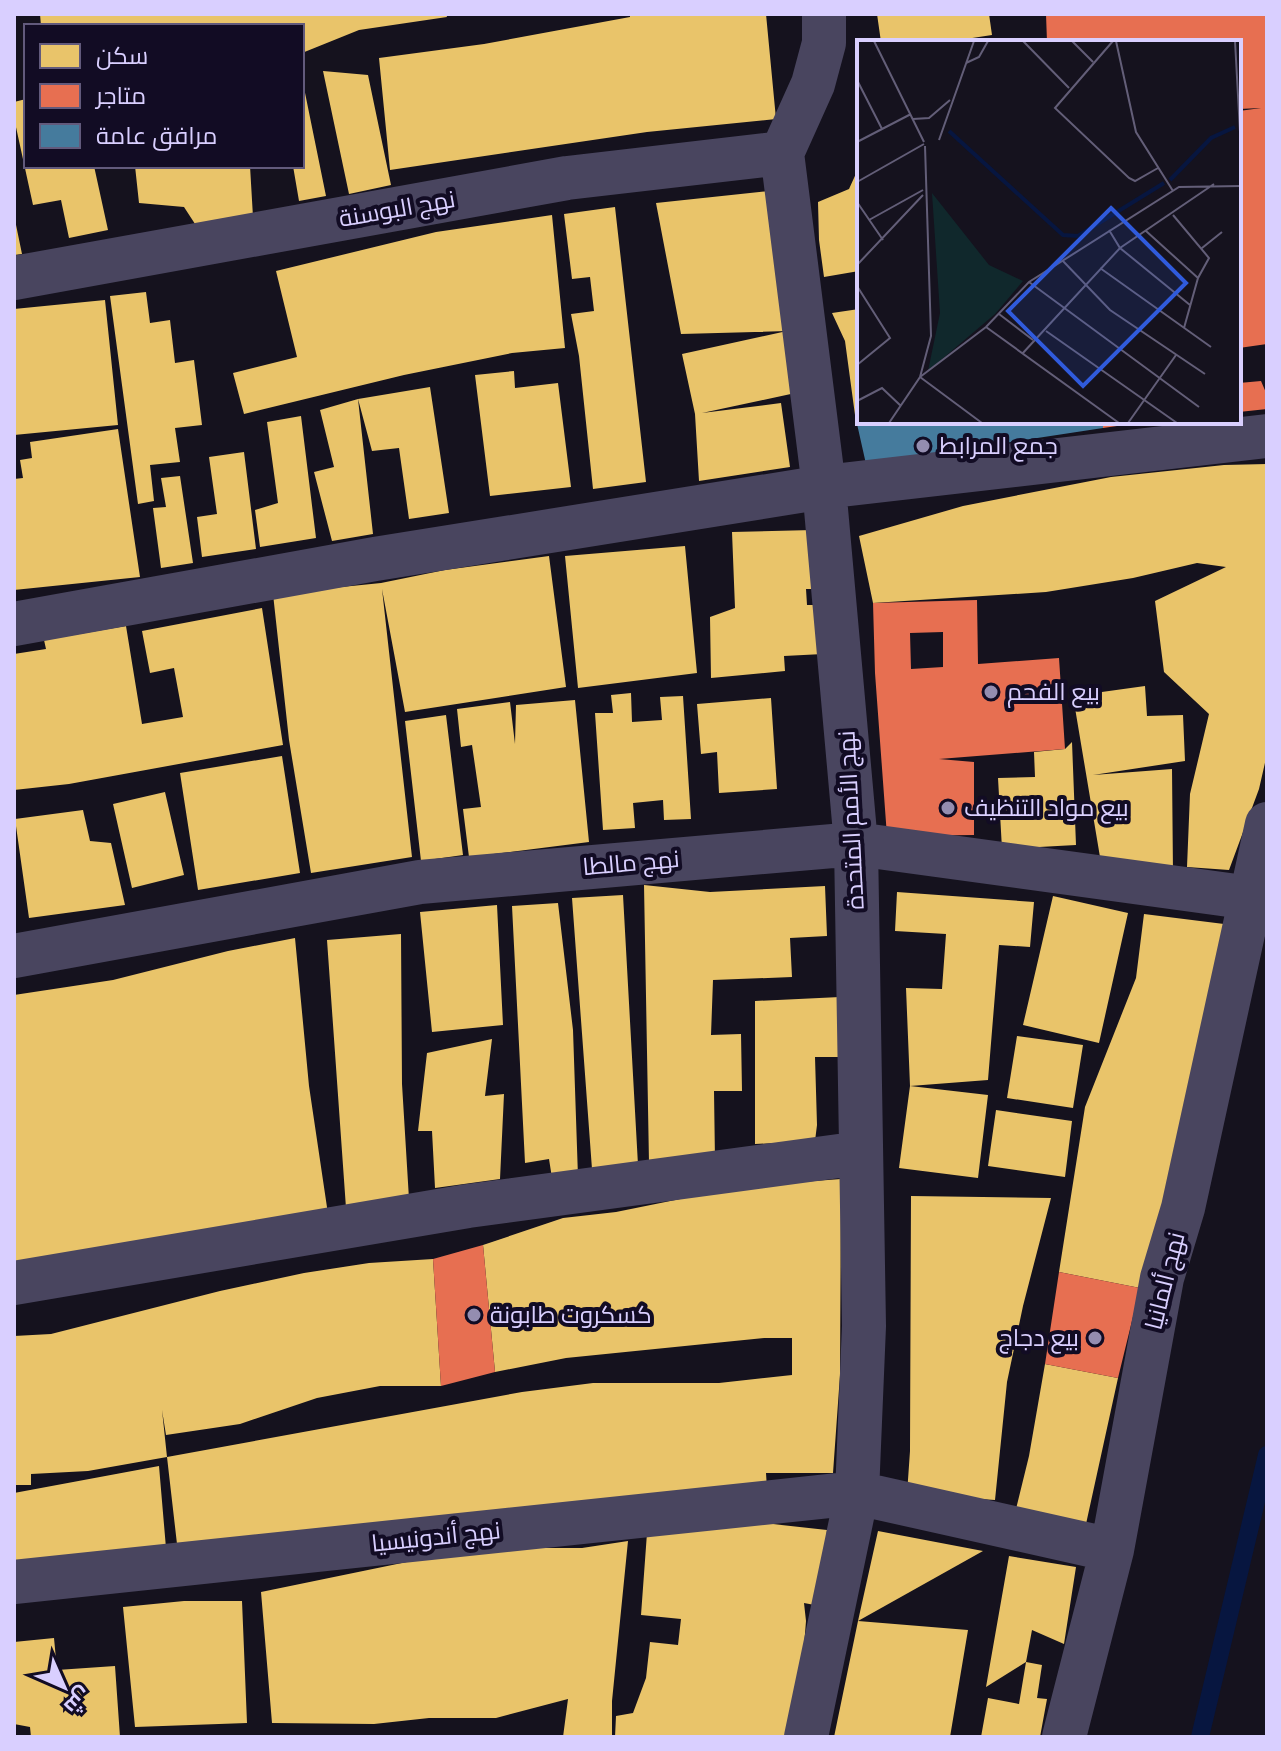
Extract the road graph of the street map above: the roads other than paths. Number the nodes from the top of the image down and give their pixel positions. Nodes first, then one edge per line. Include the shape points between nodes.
1 (824, 14) edge
2 (782, 153) junction
3 (14, 278) edge
4 (1267, 436) edge
5 (824, 487) junction
6 (14, 624) edge
7 (1267, 824) edge
8 (856, 844) junction
9 (1251, 898) junction
10 (14, 956) edge
11 (861, 1153) junction
12 (14, 1283) edge
13 (857, 1493) junction
14 (1112, 1550) junction
15 (14, 1582) edge
16 (806, 1737) edge
17 (1064, 1737) edge

1 - 2 street via 824,43 813,84
2 - 3 street, نهج البوسنة via 567,178
2 - 5 street, نهج الأمم المتحدة
4 - 5 street
5 - 6 street
5 - 8 street, نهج الأمم المتحدة
7 - 9 street, نهج ألمانيا
8 - 9 street, نهج مالطا
8 - 10 street, نهج مالطا via 420,882
8 - 11 street, نهج الأمم المتحدة
9 - 14 street, نهج ألمانيا via 1183,1208 1162,1278
11 - 12 street via 468,1206
11 - 13 street, نهج الأمم المتحدة via 864,1326
13 - 14 street, نهج أندونيسيا
13 - 15 street, نهج أندونيسيا
13 - 16 street, نهج الأمم المتحدة
14 - 17 street, نهج ألمانيا

